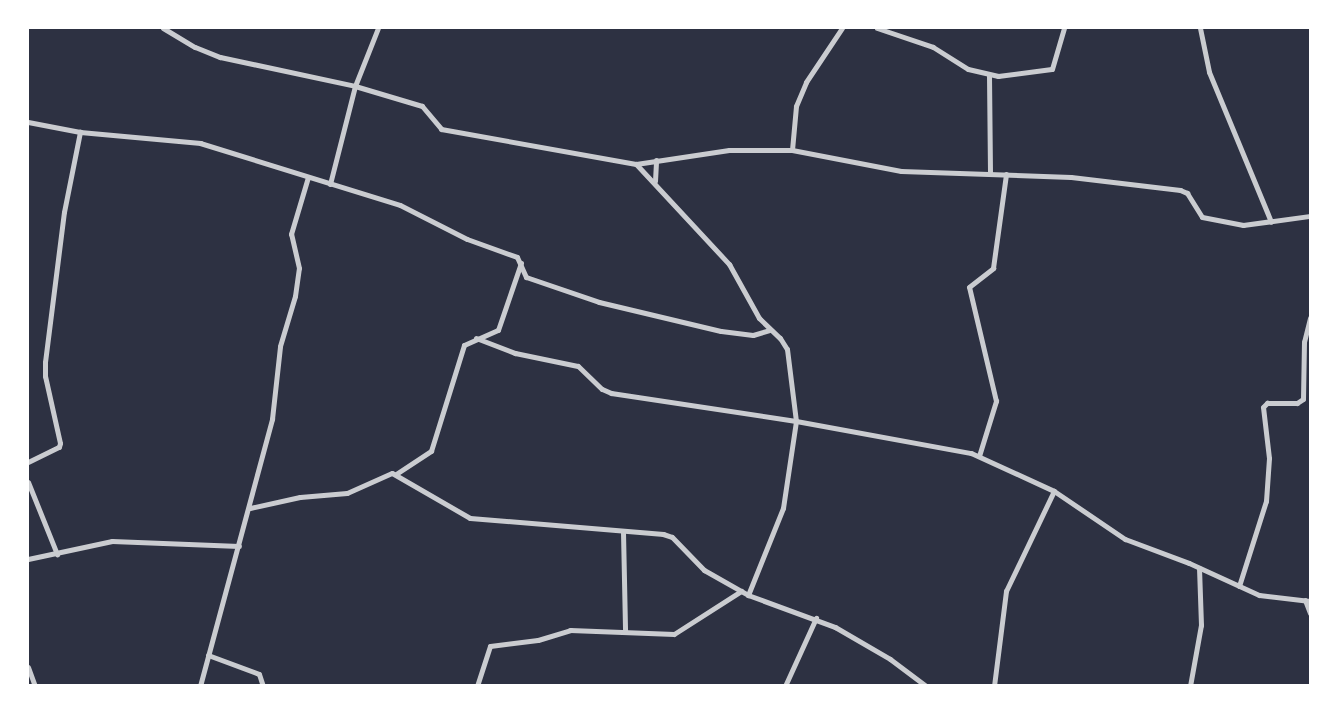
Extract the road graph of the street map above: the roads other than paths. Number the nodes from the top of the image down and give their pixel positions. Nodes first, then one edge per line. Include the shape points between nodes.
1 (164, 28) edge
2 (378, 28) edge
3 (842, 28) edge
4 (877, 28) edge
5 (1064, 28) edge
6 (1200, 28) edge
7 (990, 76) junction
8 (355, 86) junction
9 (28, 122) edge
10 (80, 132) junction
11 (792, 150) junction
12 (656, 160) junction
13 (636, 164) junction
14 (990, 174) junction
15 (1006, 174) junction
16 (308, 177) junction
17 (655, 181) junction
18 (330, 184) junction
19 (1310, 216) edge
20 (1271, 222) junction
21 (521, 262) junction
22 (1310, 318) edge
23 (769, 330) junction
24 (476, 338) junction
25 (796, 421) junction
26 (979, 456) junction
27 (28, 462) edge
28 (396, 474) junction
29 (28, 482) edge
30 (1054, 491) junction
31 (250, 508) junction
32 (623, 532) junction
33 (239, 546) junction
34 (56, 554) junction
35 (28, 559) edge
36 (1199, 568) junction
37 (1239, 586) junction
38 (741, 591) junction
39 (748, 595) junction
40 (1308, 601) edge
41 (1310, 613) edge
42 (816, 618) junction
43 (625, 631) junction
44 (208, 655) junction
45 (28, 666) edge
46 (35, 686) edge
47 (200, 686) edge
48 (263, 686) edge
49 (477, 686) edge
50 (785, 686) edge
51 (926, 686) edge
52 (994, 686) edge
53 (1190, 686) edge

1 - 8 street via 195,47 220,57
2 - 8 street
3 - 11 street via 806,82 796,106
4 - 7 street via 925,43 958,64
5 - 7 street via 1052,69
6 - 20 street via 1209,72
7 - 14 street
8 - 13 street via 422,106 441,129
8 - 18 street
9 - 10 street
10 - 16 street via 200,144
10 - 27 street via 64,212 45,362 45,376 60,443 59,447
11 - 12 street via 729,150
11 - 14 street via 902,171
12 - 13 street
12 - 17 street
13 - 17 street
14 - 15 street
15 - 20 street via 1071,177 1180,190 1187,193 1202,217 1243,225
15 - 26 street via 993,268 969,287 996,395
16 - 18 street
16 - 31 street via 291,234 299,262 295,296 282,335 272,419
17 - 23 street via 728,264 758,318
18 - 21 street via 400,205
19 - 20 street
21 - 23 street via 526,277 622,310 720,331 753,335
21 - 24 street via 498,330
22 - 37 street via 1304,342 1303,399 1297,403 1267,403 1263,407 1269,458 1266,501
23 - 25 street via 780,338 786,349
24 - 25 street via 515,353 578,366 611,394
24 - 28 street via 464,346 431,451
25 - 26 street
25 - 39 street via 783,508
26 - 30 street
28 - 31 street via 388,473 347,493 300,497
28 - 32 street via 470,518
29 - 34 street
30 - 36 street via 1125,540
30 - 52 street via 1006,591
31 - 33 street
32 - 38 street via 672,537 704,570
32 - 43 street
33 - 34 street via 119,541
33 - 44 street
34 - 35 street
36 - 37 street
36 - 53 street via 1201,625
37 - 40 street via 1269,598
38 - 39 street
38 - 43 street via 674,634
39 - 42 street
40 - 41 street
42 - 50 street
42 - 51 street via 890,659
43 - 49 street via 570,630 538,640 490,646
44 - 47 street
44 - 48 street via 259,674
45 - 46 street

